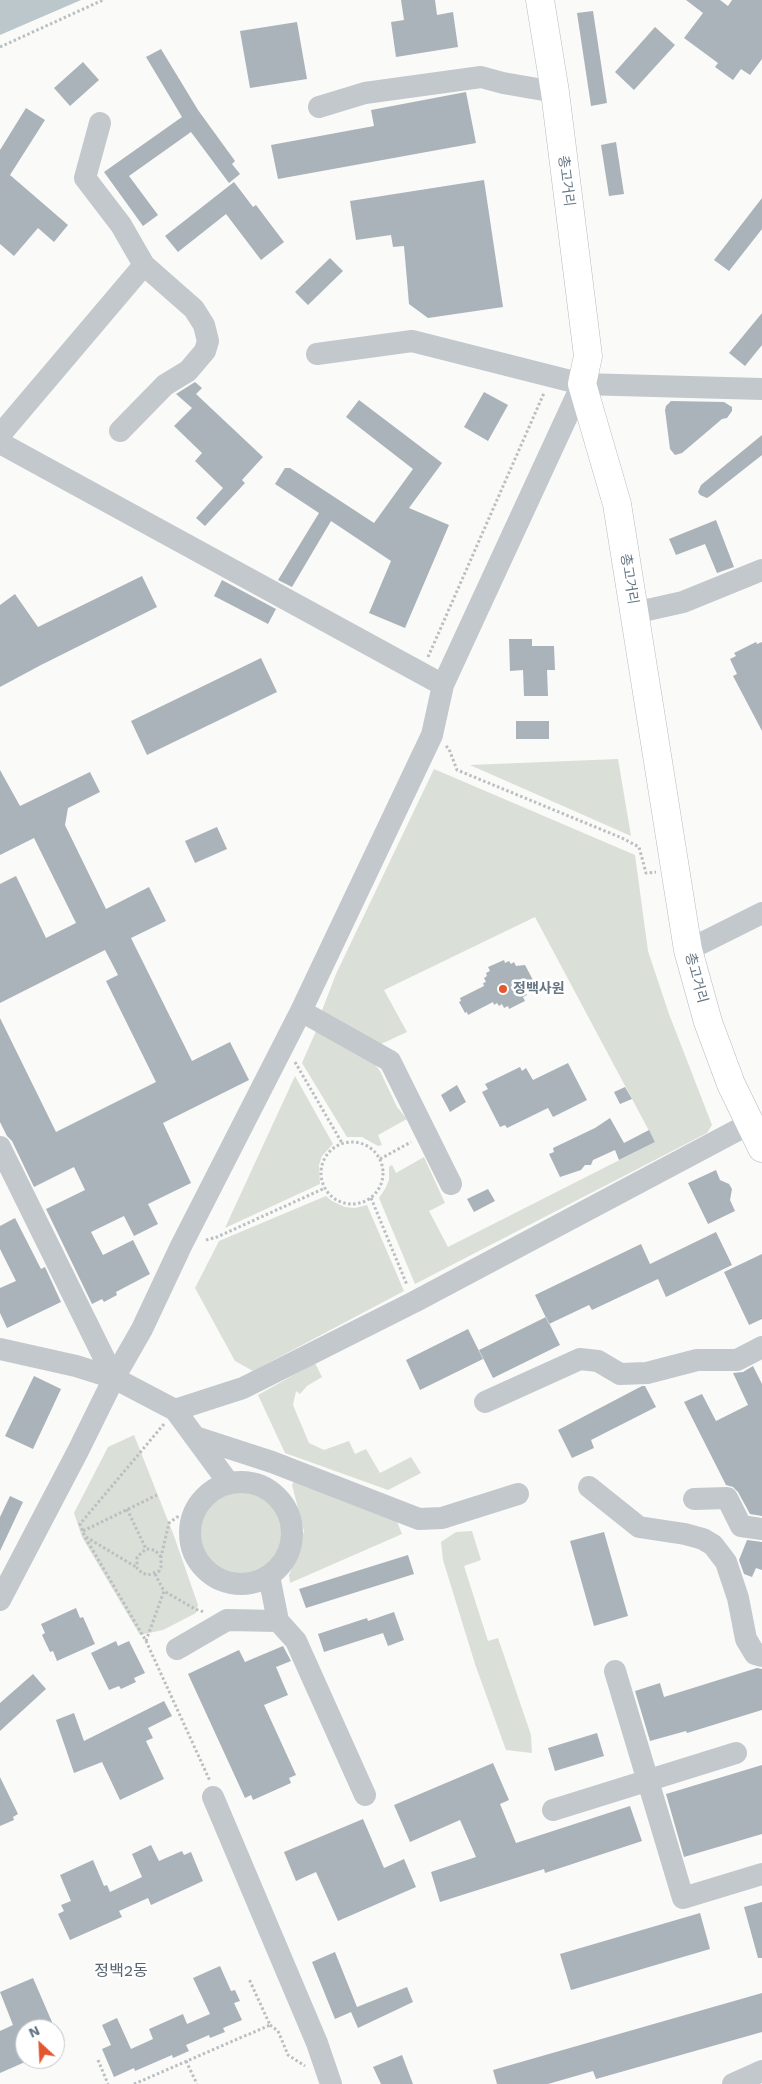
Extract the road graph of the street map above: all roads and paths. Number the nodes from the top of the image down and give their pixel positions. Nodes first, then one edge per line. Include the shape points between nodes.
1 (103, 0) edge
2 (540, 0) edge
3 (0, 47) edge
4 (555, 92) junction
5 (319, 107) dead end
6 (100, 123) dead end
7 (144, 266) junction
8 (317, 354) dead end
9 (551, 376) junction
10 (582, 384) junction
11 (762, 389) edge
12 (120, 430) dead end
13 (0, 435) edge
14 (0, 443) edge
15 (762, 570) edge
16 (634, 614) junction
17 (421, 672) junction
18 (444, 685) junction
19 (432, 735) junction
20 (675, 871) junction
21 (762, 913) edge
22 (688, 950) junction
23 (301, 1011) junction
24 (285, 1044) junction
25 (749, 1124) junction
26 (427, 1134) junction
27 (342, 1143) junction
28 (0, 1147) edge
29 (762, 1148) edge
30 (380, 1159) junction
31 (452, 1184) dead end
32 (325, 1188) junction
33 (371, 1198) junction
34 (181, 1246) junction
35 (414, 1302) junction
36 (762, 1347) edge
37 (0, 1350) edge
38 (114, 1378) junction
39 (484, 1402) dead end
40 (175, 1410) junction
41 (195, 1437) junction
42 (228, 1482) junction
43 (589, 1487) dead end
44 (518, 1494) dead end
45 (157, 1495) dead end
46 (694, 1499) dead end
47 (127, 1509) junction
48 (191, 1520) junction
49 (762, 1529) edge
50 (83, 1531) junction
51 (85, 1537) junction
52 (146, 1549) junction
53 (161, 1557) junction
54 (137, 1568) junction
55 (155, 1574) junction
56 (269, 1576) junction
57 (164, 1591) junction
58 (0, 1600) edge
59 (227, 1620) junction
60 (278, 1621) junction
61 (146, 1641) junction
62 (177, 1649) dead end
63 (762, 1656) edge
64 (615, 1671) dead end
65 (736, 1753) dead end
66 (648, 1780) junction
67 (365, 1795) dead end
68 (213, 1797) joint
69 (553, 1810) dead end
70 (762, 1874) edge
71 (249, 1979) dead end
72 (270, 2025) junction
73 (98, 2060) dead end
74 (186, 2061) junction
75 (762, 2071) edge
76 (330, 2082) edge
77 (108, 2084) edge
78 (134, 2084) edge
79 (197, 2084) edge
80 (732, 2084) edge

1 - 3 path
2 - 4 main road, 총고거리
4 - 5 street via 481,77 364,93
4 - 10 main road, 총고거리 via 588,356
6 - 7 street via 85,178 121,225
7 - 12 street via 194,309 204,324 208,341 205,352 188,371 164,385
7 - 13 street
8 - 9 street via 412,342
9 - 10 street
9 - 17 path
10 - 11 street
10 - 16 main road, 총고거리 via 617,504
10 - 18 street
14 - 17 street
15 - 16 street via 683,602
16 - 20 main road, 총고거리
17 - 18 street
18 - 19 street
19 - 20 path via 449,749 457,770 630,842 639,847 646,873
19 - 23 street
20 - 22 main road, 총고거리
21 - 22 street
22 - 25 main road, 총고거리 via 708,1022
23 - 24 street
23 - 26 street via 390,1060
24 - 27 path
24 - 34 street
25 - 29 main road, 총고거리
25 - 35 street
26 - 30 path
26 - 31 street
27 - 30 path via 364,1144
27 - 32 path via 329,1152 323,1162 321,1178
28 - 38 street
30 - 33 path via 382,1182
32 - 33 path via 336,1199 346,1203
32 - 34 path via 217,1237
33 - 35 path
34 - 38 street via 142,1329
35 - 40 street via 243,1388
36 - 39 street via 737,1360 697,1360 647,1373 620,1374 598,1361 580,1359
37 - 38 street via 76,1366
38 - 40 street
38 - 58 street
40 - 41 street
40 - 50 path via 80,1524
41 - 42 street
41 - 44 street via 272,1462 419,1519 442,1518
42 - 48 street via 203,1497
42 - 56 street via 257,1483 281,1500 288,1512 292,1526 288,1554
43 - 63 street via 638,1527 685,1534 713,1545 726,1562 746,1639 755,1654
45 - 47 path
46 - 49 street via 727,1498 741,1526
47 - 50 path
47 - 52 path
48 - 53 path via 177,1517 169,1523
48 - 56 street via 189,1537 193,1552 200,1565 212,1575 225,1582 240,1584
50 - 51 path
51 - 54 path
51 - 61 path
52 - 53 path via 155,1550
52 - 54 path via 137,1556
53 - 55 path via 161,1567
54 - 55 path via 145,1574
55 - 57 path
56 - 60 street
57 - 59 path via 195,1609
57 - 61 path
59 - 60 street
59 - 62 street
60 - 67 street via 296,1641
61 - 68 path via 210,1777
64 - 66 street
65 - 66 street
66 - 69 street
66 - 70 street via 684,1898
68 - 76 street via 310,2025
71 - 72 path
72 - 74 path
72 - 76 path via 278,2031 288,2056
73 - 77 path
74 - 78 path
74 - 79 path
75 - 80 street

